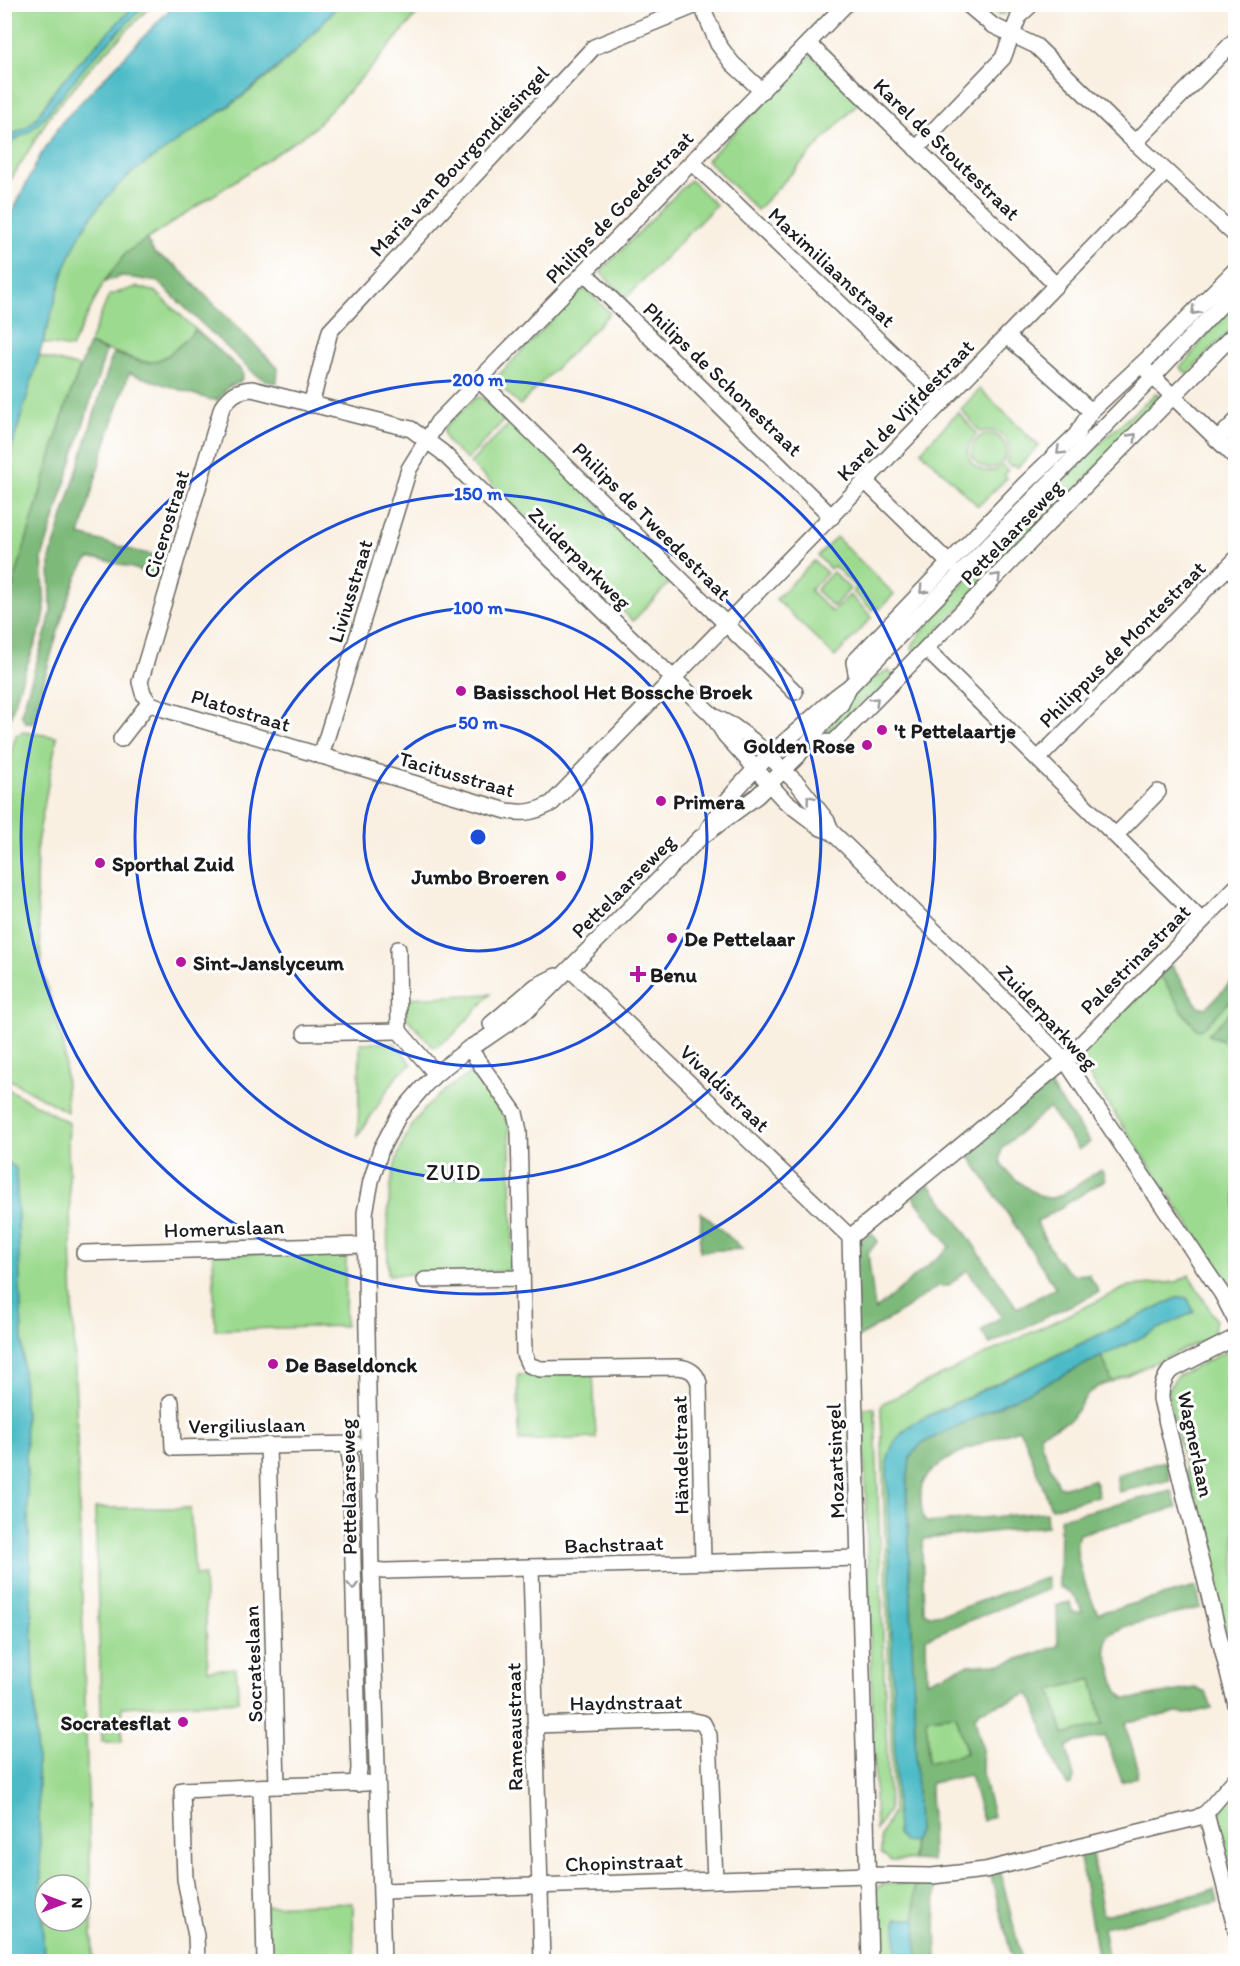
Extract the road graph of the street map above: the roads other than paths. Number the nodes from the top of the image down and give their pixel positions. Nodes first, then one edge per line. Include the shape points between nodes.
1 (700, 4) edge
2 (846, 4) edge
3 (967, 4) edge
4 (1032, 4) edge
5 (1012, 34) junction
6 (1236, 39) edge
7 (808, 43) junction
8 (762, 91) junction
9 (1135, 142) junction
10 (916, 149) junction
11 (692, 162) junction
12 (1167, 172) junction
13 (1236, 236) edge
14 (1236, 269) edge
15 (585, 273) junction
16 (1056, 285) junction
17 (1236, 290) edge
18 (1236, 332) edge
19 (1007, 336) junction
20 (1141, 365) junction
21 (1153, 376) junction
22 (479, 380) junction
23 (1173, 396) junction
24 (944, 402) junction
25 (311, 405) junction
26 (1091, 411) junction
27 (1236, 421) edge
28 (1217, 440) junction
29 (426, 441) junction
30 (1236, 458) edge
31 (866, 482) junction
32 (832, 517) junction
33 (1236, 559) edge
34 (950, 564) junction
35 (727, 624) junction
36 (926, 649) junction
37 (675, 678) junction
38 (853, 683) junction
39 (795, 692) dead end
40 (149, 703) junction
41 (713, 716) junction
42 (121, 739) dead end
43 (808, 743) junction
44 (321, 756) junction
45 (769, 756) junction
46 (1038, 759) junction
47 (756, 769) junction
48 (783, 770) junction
49 (769, 784) junction
50 (1158, 792) dead end
51 (832, 832) junction
52 (706, 833) junction
53 (1116, 836) junction
54 (1236, 887) edge
55 (1202, 921) junction
56 (398, 949) dead end
57 (570, 969) junction
58 (399, 1031) junction
59 (305, 1033) dead end
60 (469, 1047) junction
61 (1065, 1060) junction
62 (436, 1074) junction
63 (850, 1237) junction
64 (366, 1245) junction
65 (84, 1253) dead end
66 (522, 1278) junction
67 (425, 1280) dead end
68 (1236, 1321) edge
69 (1236, 1337) edge
70 (171, 1402) dead end
71 (347, 1444) junction
72 (368, 1444) junction
73 (268, 1445) junction
74 (859, 1558) junction
75 (703, 1562) junction
76 (531, 1567) junction
77 (371, 1570) junction
78 (1236, 1705) edge
79 (535, 1725) junction
80 (1236, 1778) edge
81 (377, 1783) junction
82 (357, 1784) junction
83 (277, 1786) junction
84 (261, 1787) junction
85 (1206, 1813) junction
86 (868, 1875) junction
87 (715, 1880) junction
88 (539, 1886) junction
89 (382, 1891) junction
90 (1236, 1931) edge
91 (197, 1962) edge
92 (265, 1962) edge
93 (383, 1962) edge
94 (542, 1962) edge
95 (870, 1962) edge

1 - 8 street via 718,44
1 - 25 street, Maria van Bourgondiësingel via 594,47 330,331
2 - 7 street, Philips de Goedestraat
3 - 5 street via 992,25
4 - 5 street via 1020,16
5 - 9 street via 1036,46
5 - 10 street via 1003,58
6 - 9 street
7 - 8 street, Philips de Goedestraat
7 - 10 street, Karel de Stoutestraat
8 - 11 street, Philips de Goedestraat
9 - 12 street
10 - 16 street, Karel de Stoutestraat
11 - 15 street, Philips de Goedestraat
11 - 24 street, Maximiliaanstraat
12 - 13 street
12 - 16 street, Karel de Vijfdestraat
14 -> 20 street, Pettelaarseweg
15 - 22 street, Philips de Goedestraat
15 - 32 street, Philips de Schonestraat
16 - 19 street, Karel de Vijfdestraat
17 - 21 street, Pettelaarseweg
18 - 23 street, Pettelaarseweg
19 - 24 street, Karel de Vijfdestraat
19 - 26 street
20 - 21 street
20 - 26 street, Pettelaarseweg
21 - 23 street
21 - 38 street, Pettelaarseweg
22 - 29 street, Philips de Goedestraat via 438,422
22 - 35 street, Philips de Tweedestraat
23 - 28 street
36 -> 23 street, Pettelaarseweg
24 - 31 street, Karel de Vijfdestraat
25 - 29 street, Zuiderparkweg via 411,429
25 - 40 street, Cicerostraat via 252,389 230,396 222,407 140,682
26 -> 34 street, Pettelaarseweg via 1076,435
27 - 28 street
28 - 30 street
29 - 37 street, Zuiderparkweg via 442,452
29 - 44 street, Liviusstraat via 409,469
31 - 32 street, Karel de Vijfdestraat
31 - 34 street, Pettelaarseweg
32 - 35 street, Karel de Vijfdestraat
33 - 46 street, Philippus de Montestraat
34 -> 38 street, Pettelaarseweg via 854,662
35 - 37 street, Karel de Vijfdestraat
35 - 39 street, Philips de Tweedestraat
43 -> 36 street, Pettelaarseweg via 834,742
36 - 46 street
37 - 41 street, Zuiderparkweg
37 - 44 street, Tacitusstraat via 552,803 537,811 507,811
38 - 43 street, Pettelaarseweg
38 - 45 street, Pettelaarseweg
40 - 42 street
40 - 44 street, Platostraat
41 - 45 street, Zuiderparkweg via 733,726
41 - 47 street, Zuiderparkweg
43 - 48 street, Pettelaarseweg
45 - 47 street, Pettelaarseweg
45 - 48 street, Zuiderparkweg
46 - 53 street
47 - 49 street, Zuiderparkweg
47 - 52 street, Pettelaarseweg via 742,782
48 - 49 street, Pettelaarseweg
51 -> 48 street, Zuiderparkweg via 798,784
49 - 51 street, Zuiderparkweg via 784,800
49 - 52 street, Pettelaarseweg
50 - 53 street
51 - 61 street, Zuiderparkweg
52 - 57 street, Pettelaarseweg
53 - 55 street
54 - 55 street, Palestrinastraat
55 - 61 street, Palestrinastraat
56 - 58 street
57 - 60 street, Pettelaarseweg via 536,986 477,1035
57 - 63 street, Vivaldistraat
58 - 59 street
58 - 62 street
60 - 62 street, Pettelaarseweg
60 - 66 street via 515,1113 519,1131
61 - 63 street
61 - 68 street, Zuiderparkweg via 1222,1294
62 - 64 street, Pettelaarseweg via 399,1115 381,1149 365,1213
63 - 74 street, Mozartsingel
64 - 65 street, Homeruslaan
64 - 72 street, Pettelaarseweg
66 - 67 street
66 - 75 street, Händelstraat via 524,1354 529,1365 540,1369 678,1366 697,1375
69 - 78 street, Wagnerlaan via 1170,1371 1164,1379 1161,1399
70 - 73 street, Vergiliuslaan via 173,1448
71 - 72 street, Vergiliuslaan
71 - 73 street, Vergiliuslaan
71 -> 82 street, Pettelaarseweg
72 - 77 street, Pettelaarseweg
73 - 83 street, Socrateslaan
74 - 75 street, Bachstraat
74 - 86 street, Mozartsingel
75 - 76 street, Bachstraat
76 - 77 street, Bachstraat
76 - 79 street, Rameaustraat
77 - 81 street, Pettelaarseweg
79 - 87 street, Haydnstraat via 690,1720 703,1723 709,1735
79 - 88 street, Rameaustraat
80 - 85 street
81 - 82 street
81 - 89 street, Pettelaarseweg
82 - 83 street
83 - 84 street
84 - 91 street via 182,1790 184,1879 196,1936
84 - 92 street
85 - 86 street via 985,1870 932,1876
85 - 90 street
86 - 87 street, Chopinstraat
86 - 95 street, Mozartsingel
87 - 88 street, Chopinstraat
88 - 89 street, Chopinstraat
88 - 94 street, Rameaustraat
89 - 93 street, Pettelaarseweg

